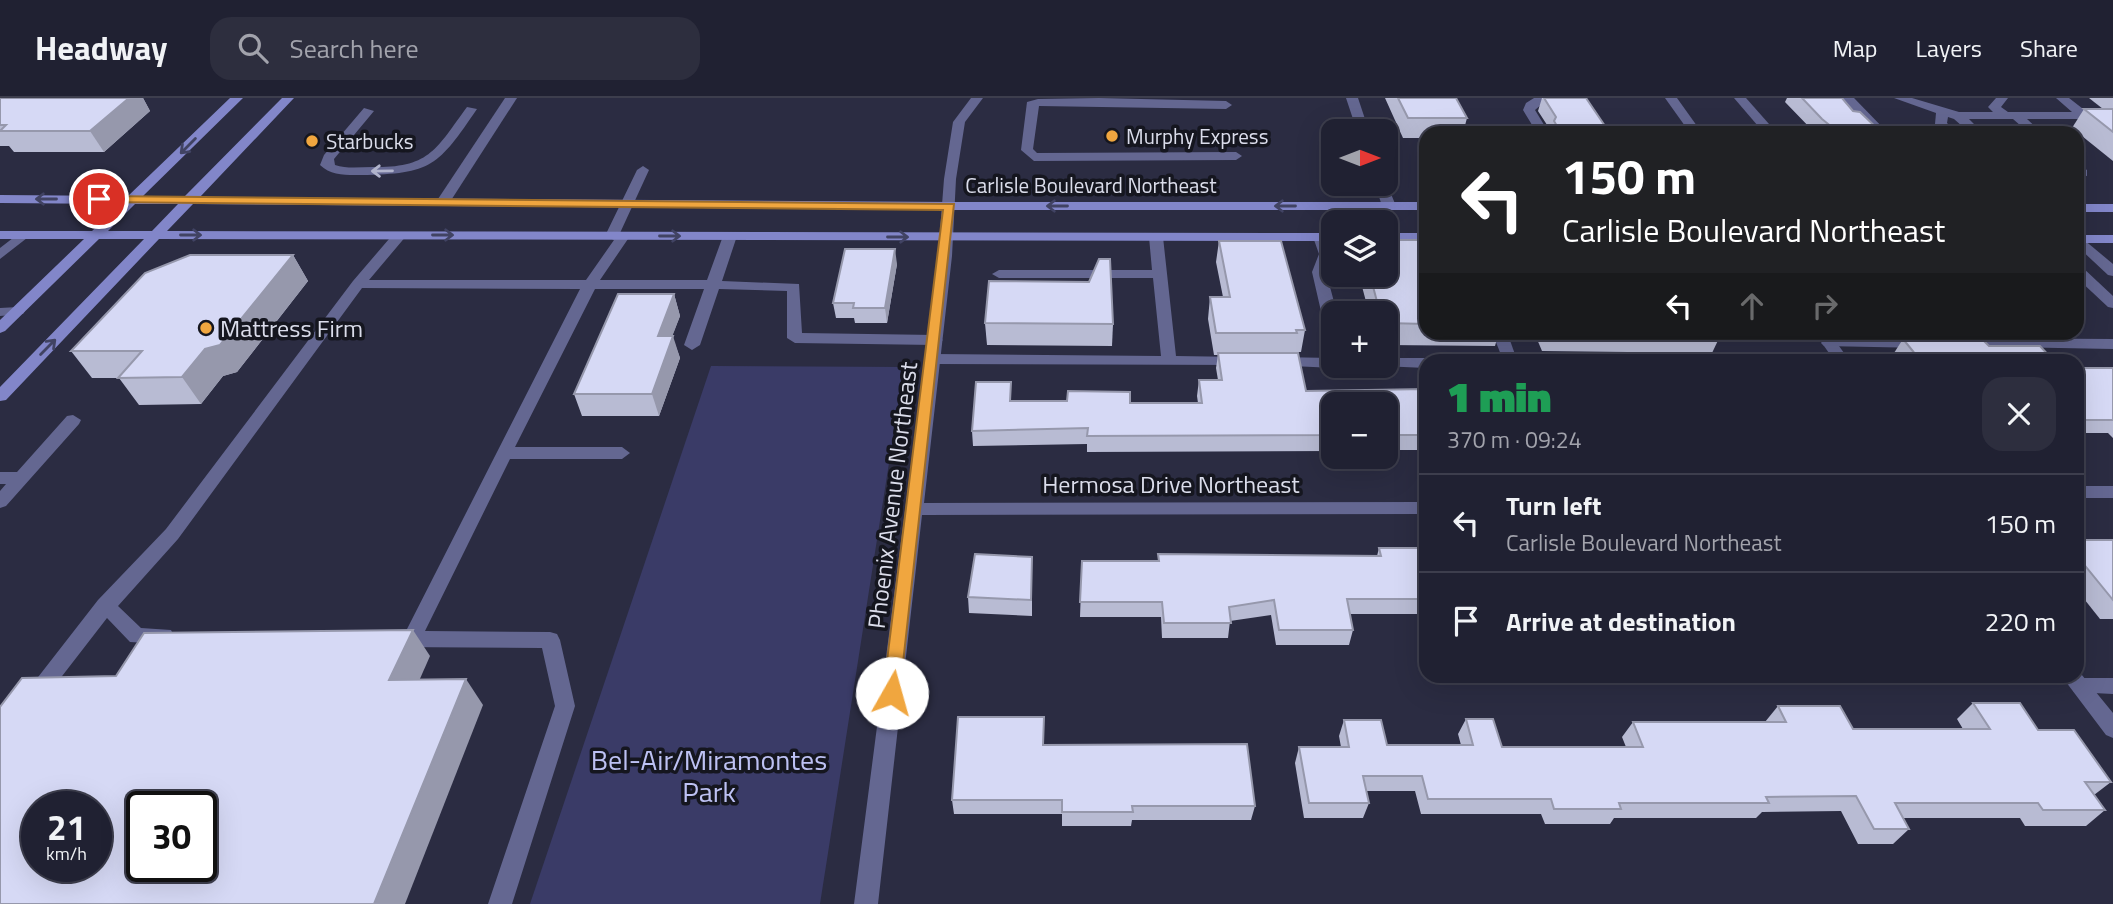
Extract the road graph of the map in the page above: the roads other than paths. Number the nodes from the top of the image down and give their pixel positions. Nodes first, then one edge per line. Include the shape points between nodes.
1 (237, 98) edge
2 (288, 98) edge
3 (511, 98) edge
4 (977, 98) edge
5 (1352, 98) edge
6 (1543, 98) edge
7 (1671, 98) edge
8 (1740, 98) edge
9 (1847, 98) edge
10 (2002, 98) edge
11 (2062, 98) edge
12 (1832, 99) edge
13 (1909, 99) edge
14 (1105, 101) edge
15 (1226, 105) dead end
16 (471, 109) dead end
17 (368, 111) dead end
18 (1752, 112) junction
19 (1942, 113) junction
20 (2084, 115) junction
21 (2113, 115) edge
22 (1958, 116) junction
23 (2010, 116) junction
24 (1359, 119) edge
25 (1539, 126) edge
26 (1691, 126) edge
27 (1765, 126) edge
28 (1775, 126) edge
29 (1858, 126) edge
30 (1875, 126) edge
31 (1943, 126) edge
32 (1969, 126) edge
33 (2025, 126) edge
34 (1236, 156) dead end
35 (643, 170) dead end
36 (1385, 196) edge
37 (0, 199) edge
38 (135, 199) junction
39 (192, 200) junction
40 (443, 202) junction
41 (629, 204) junction
42 (950, 206) junction
43 (1389, 206) junction
44 (1419, 206) edge
45 (2084, 208) edge
46 (2113, 208) edge
47 (1386, 210) edge
48 (1321, 225) edge
49 (100, 234) junction
50 (0, 235) edge
51 (22, 235) junction
52 (159, 235) junction
53 (400, 235) junction
54 (618, 236) junction
55 (730, 236) junction
56 (947, 237) junction
57 (1156, 237) junction
58 (1321, 237) edge
59 (1398, 237) edge
60 (1419, 237) edge
61 (2084, 238) edge
62 (2113, 239) edge
63 (2084, 245) edge
64 (0, 255) edge
65 (2113, 272) edge
66 (999, 274) dead end
67 (1160, 274) junction
68 (2084, 277) edge
69 (358, 284) junction
70 (713, 284) junction
71 (589, 285) junction
72 (2113, 304) edge
73 (0, 312) edge
74 (18, 312) junction
75 (0, 328) edge
76 (935, 340) junction
77 (1827, 340) edge
78 (1873, 340) edge
79 (2113, 344) edge
80 (692, 345) dead end
81 (1837, 354) edge
82 (933, 359) junction
83 (1169, 361) junction
84 (1321, 362) edge
85 (1398, 363) edge
86 (1419, 363) edge
87 (0, 396) edge
88 (73, 420) dead end
89 (504, 453) junction
90 (622, 453) dead end
91 (0, 469) edge
92 (0, 476) edge
93 (21, 478) junction
94 (2084, 492) edge
95 (2113, 492) edge
96 (0, 502) edge
97 (1419, 508) edge
98 (915, 509) junction
99 (106, 605) junction
100 (178, 636) edge
101 (378, 639) edge
102 (412, 639) junction
103 (2084, 682) edge
104 (2078, 683) edge
105 (2113, 686) edge
106 (24, 710) edge
107 (2113, 729) edge
108 (500, 904) edge
109 (866, 904) edge

1 -> 38 main road
2 - 39 main road
3 - 40 street
4 - 42 street, Phoenix Avenue Northeast via 959,121
5 - 24 street
6 - 25 street via 1529,110
7 - 26 street
8 - 18 street
9 - 30 street
10 - 23 street via 1994,107
11 - 20 street
12 - 29 street
13 - 19 street
14 - 15 street
14 - 34 street via 1031,104 1027,150 1034,157
16 -> 17 street via 436,158 423,167 381,172 333,170 326,165 328,158
18 - 27 street
18 - 28 street
19 - 22 street
19 - 31 street
20 - 21 street
20 - 23 street
22 - 23 street
22 - 32 street
23 - 33 street
35 - 41 street
36 - 43 street
38 -> 37 main road, Carlisle Boulevard Northeast
38 - 39 main road, Carlisle Boulevard Northeast
38 - 49 main road
39 - 40 main road, Carlisle Boulevard Northeast
39 - 52 main road
40 - 41 main road, Carlisle Boulevard Northeast
41 - 42 main road, Carlisle Boulevard Northeast
41 - 54 street
43 -> 42 main road, Carlisle Boulevard Northeast
42 - 56 street, Phoenix Avenue Northeast
43 - 44 main road, Carlisle Boulevard Northeast
43 - 47 main road
45 - 46 main road
48 - 57 main road via 1206,225
49 - 51 main road
49 - 52 main road
49 - 74 main road
50 - 51 main road
51 - 64 street
52 -> 53 main road
87 -> 52 main road
53 -> 54 main road
53 - 69 street
54 -> 55 main road
54 - 71 street
55 -> 56 main road
55 - 70 street
56 - 57 main road
56 - 76 street, Phoenix Avenue Northeast
57 - 58 main road
57 - 67 street
59 - 60 main road
61 - 62 main road
63 - 65 street
66 - 67 street
67 - 83 street
68 - 72 street
69 - 71 street
69 - 99 street via 180,523
70 - 71 street
70 - 76 street via 794,287 794,338
70 - 80 street
71 - 89 street
73 - 74 street
74 - 75 main road
76 - 82 street, Phoenix Avenue Northeast
77 - 81 street
78 - 79 street
82 - 83 street
82 - 98 street, Phoenix Avenue Northeast
83 - 84 street
85 - 86 street
88 - 93 street
89 - 90 street
89 - 102 street
91 - 92 street
92 - 93 street
93 - 96 street
94 - 95 street
97 - 98 street, Hermosa Drive Northeast
98 - 109 street, Phoenix Avenue Northeast
99 - 100 street via 137,636
99 - 106 street
101 - 102 street
102 - 108 street via 550,640 565,706
103 - 105 street
104 - 107 street

